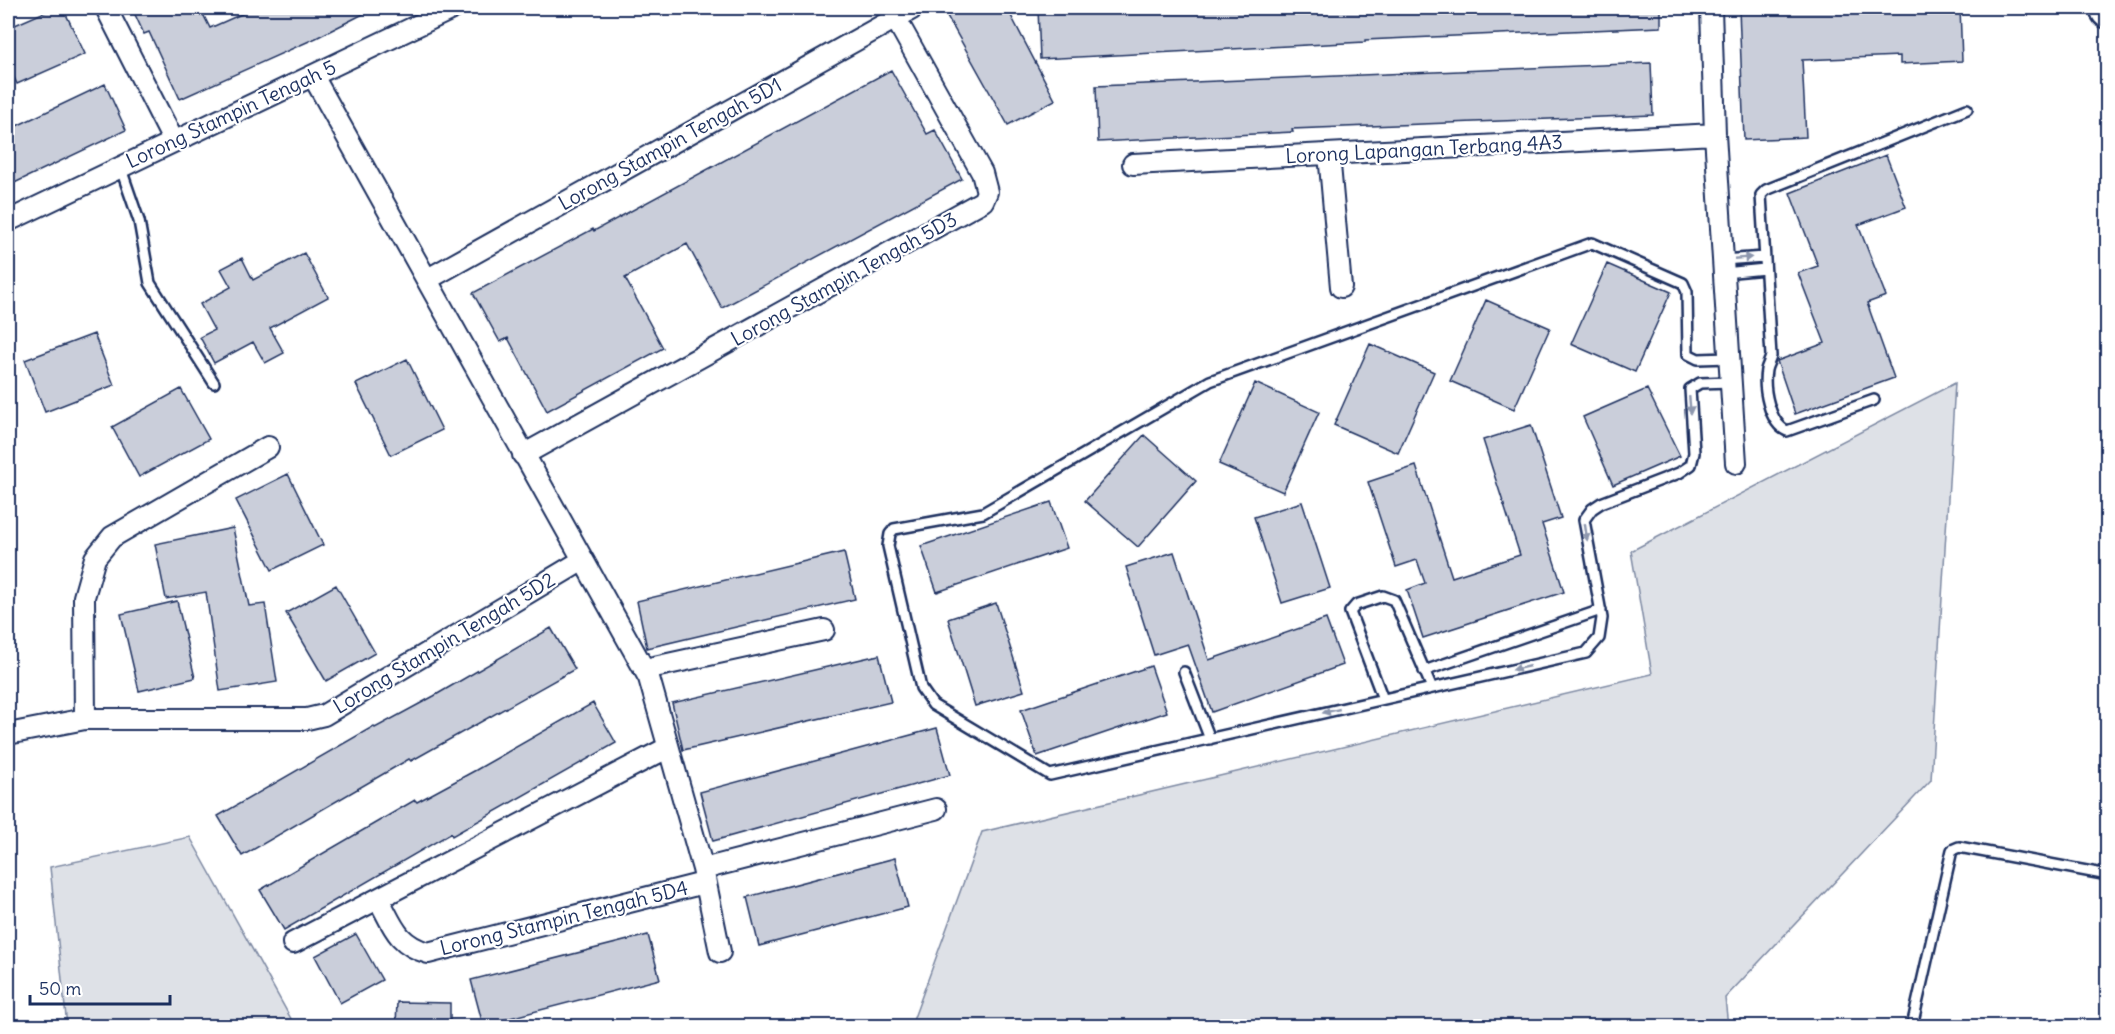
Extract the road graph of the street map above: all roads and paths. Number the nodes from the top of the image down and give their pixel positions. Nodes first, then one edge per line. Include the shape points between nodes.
1 (106, 8) edge
2 (454, 8) edge
3 (1711, 8) edge
4 (904, 14) joint
5 (314, 76) junction
6 (1967, 109) dead end
7 (1715, 134) junction
8 (172, 140) junction
9 (1329, 154) junction
10 (1133, 164) dead end
11 (120, 166) junction
12 (8, 221) edge
13 (1764, 257) junction
14 (1723, 266) junction
15 (1765, 269) junction
16 (428, 279) junction
17 (1341, 287) dead end
18 (1729, 358) junction
19 (1731, 382) junction
20 (214, 383) dead end
21 (1874, 400) dead end
22 (268, 447) dead end
23 (524, 455) junction
24 (1736, 463) dead end
25 (583, 560) junction
26 (1600, 610) junction
27 (824, 630) dead end
28 (645, 669) junction
29 (1424, 670) junction
30 (1184, 672) dead end
31 (1431, 688) junction
32 (1383, 699) junction
33 (86, 719) junction
34 (8, 734) edge
35 (1210, 739) junction
36 (667, 748) junction
37 (936, 809) dead end
38 (2108, 874) edge
39 (703, 876) junction
40 (379, 900) junction
41 (293, 944) dead end
42 (720, 952) dead end
43 (1912, 1026) edge

1 - 8 street
2 - 5 street, Lorong Stampin Tengah 5
3 - 7 street
4 - 16 street, Lorong Stampin Tengah 5D1
4 - 23 street, Lorong Stampin Tengah 5D3 via 982,173 987,192 983,201
5 - 8 street, Lorong Stampin Tengah 5
5 - 16 street
6 - 13 lane via 1763,192
7 - 9 street, Lorong Lapangan Terbang 4A3
7 - 14 street
8 - 11 street, Lorong Stampin Tengah 5
9 - 10 street, Lorong Lapangan Terbang 4A3
9 - 17 street
11 - 12 street, Lorong Stampin Tengah 5
11 - 20 lane via 140,220 150,283
14 -> 13 lane
13 - 15 lane
14 - 15 lane
14 - 18 street
15 - 21 lane via 1771,356 1766,370 1767,392 1773,416 1781,427 1791,430
16 - 23 street
18 - 19 street
18 - 35 lane via 1698,359 1688,354 1687,292 1683,283 1599,244 1588,244 1210,381 983,513 898,527 890,534 888,546 921,688 933,705 1050,775
19 - 24 street
19 -> 26 lane via 1700,383 1690,389 1694,453 1691,465 1601,503 1584,520
22 - 33 street via 112,537 95,558 84,597
23 - 25 street
25 - 28 street
25 - 33 street, Lorong Stampin Tengah 5D2 via 324,715 307,719
26 - 29 lane
26 -> 31 lane via 1602,629 1586,653
27 - 28 street
28 - 36 street
29 - 31 lane
29 - 32 lane via 1391,597 1383,596 1352,608 1351,616
30 - 35 lane
31 - 32 lane
32 -> 35 lane
33 - 34 street, Lorong Stampin Tengah 5D2
36 - 39 street
36 - 40 street
37 - 39 street, Lorong Stampin Tengah 5D4
38 - 43 lane via 1959,847 1952,850
39 - 40 street, Lorong Stampin Tengah 5D4 via 428,953 399,939
39 - 42 street
40 - 41 street

